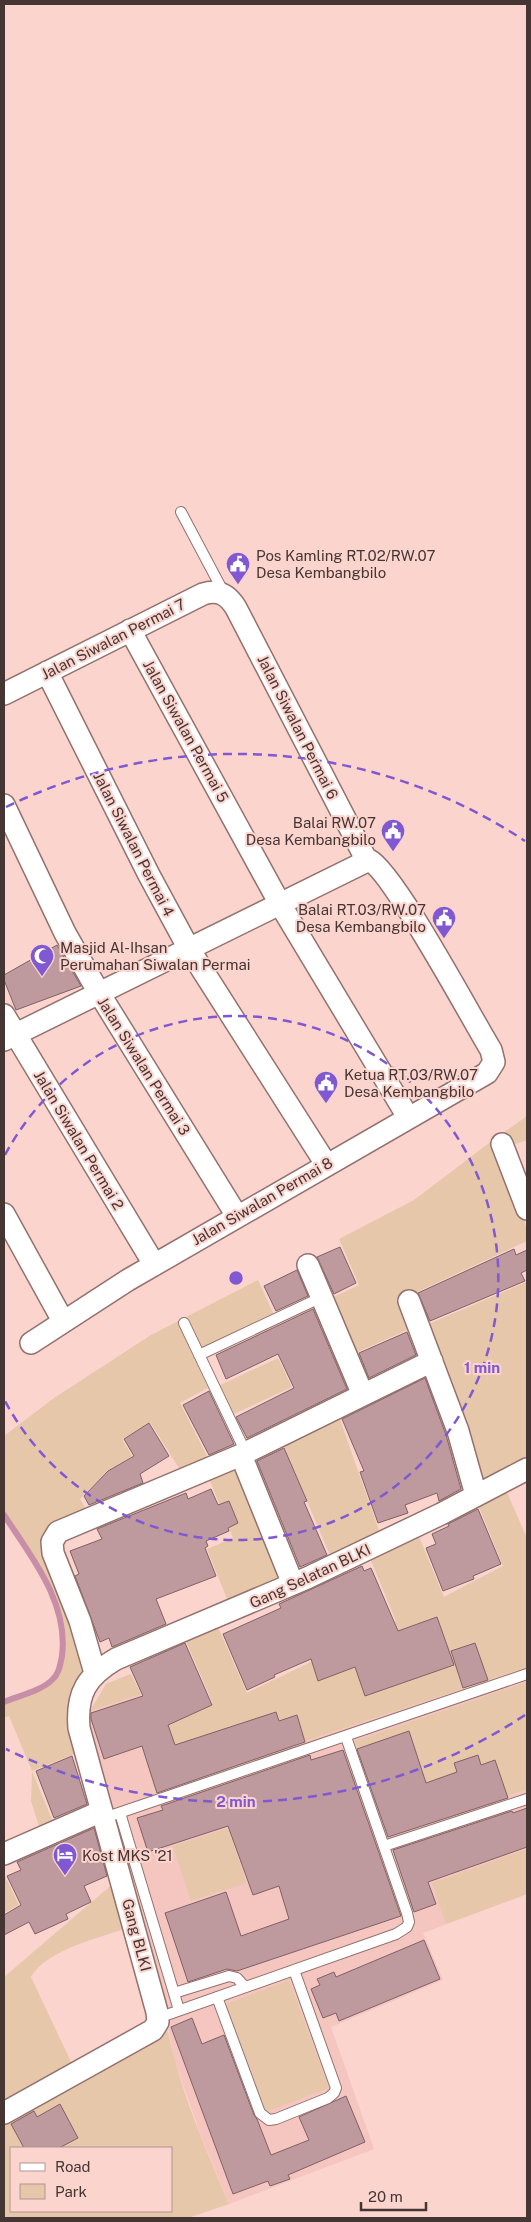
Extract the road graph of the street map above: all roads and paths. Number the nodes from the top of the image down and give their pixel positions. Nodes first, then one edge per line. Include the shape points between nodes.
1 (181, 512) dead end
2 (224, 594) junction
3 (130, 630) junction
4 (47, 672) junction
5 (4, 694) edge
6 (4, 805) edge
7 (367, 861) junction
8 (280, 904) junction
9 (189, 949) junction
10 (99, 993) junction
11 (4, 1015) edge
12 (9, 1037) edge
13 (494, 1062) joint
14 (408, 1117) junction
15 (502, 1144) dead end
16 (326, 1164) junction
17 (527, 1209) edge
18 (4, 1214) edge
19 (237, 1216) junction
20 (154, 1264) junction
21 (308, 1265) dead end
22 (322, 1297) junction
23 (409, 1301) dead end
24 (63, 1321) junction
25 (184, 1322) dead end
26 (31, 1343) dead end
27 (199, 1355) junction
28 (432, 1361) junction
29 (363, 1395) junction
30 (243, 1454) junction
31 (527, 1469) edge
32 (476, 1495) junction
33 (293, 1584) junction
34 (527, 1674) edge
35 (93, 1675) junction
36 (346, 1737) junction
37 (527, 1799) edge
38 (109, 1814) junction
39 (384, 1846) junction
40 (4, 1854) edge
41 (294, 1970) junction
42 (245, 1987) junction
43 (174, 1993) junction
44 (217, 1997) junction
45 (179, 2010) junction
46 (158, 2018) junction
47 (4, 2113) edge

1 - 2 lane
2 - 3 street, Jalan Siwalan Permai 7 via 203,594
2 - 7 street, Jalan Siwalan Permai 6 via 236,608
3 - 4 street, Jalan Siwalan Permai 7
3 - 8 street, Jalan Siwalan Permai 5
4 - 5 street, Jalan Siwalan Permai 7
4 - 9 street, Jalan Siwalan Permai 4
6 - 10 street, Jalan Siwalan Permai 3 via 62,926
7 - 8 street
7 - 13 street, Jalan Siwalan Permai 6 via 377,865 400,897 491,1050
8 - 9 street
8 - 14 street, Jalan Siwalan Permai 5
9 - 10 street
9 - 16 street, Jalan Siwalan Permai 4
10 - 12 street
10 - 19 street, Jalan Siwalan Permai 3
11 - 12 street, Jalan Siwalan Permai 2
12 - 20 street, Jalan Siwalan Permai 2
13 - 14 street, Jalan Siwalan Permai 8 via 487,1072
14 - 16 street, Jalan Siwalan Permai 8
15 - 17 street
16 - 19 street, Jalan Siwalan Permai 8
18 - 24 street
19 - 20 street, Jalan Siwalan Permai 8
20 - 24 street, Jalan Siwalan Permai 8
21 - 22 street
22 - 27 lane
22 - 29 street
23 - 28 street
24 - 26 street, Jalan Siwalan Permai 8
25 - 27 lane
27 - 30 lane
28 - 29 street
28 - 32 street via 466,1456
29 - 30 street
30 - 33 street
30 - 35 street via 64,1528 54,1536 53,1553 80,1621
31 - 32 street, Gang Selatan BLKI
32 - 33 street, Gang Selatan BLKI
33 - 35 street, Gang Selatan BLKI via 116,1659
34 - 36 lane
35 - 38 street, Gang BLKI via 83,1690 78,1717 84,1749
36 - 38 lane
36 - 39 lane
37 - 39 lane
38 - 40 street
38 - 43 lane
38 - 46 street, Gang BLKI
39 - 41 lane via 407,1913 407,1928
41 - 42 lane
41 - 44 lane via 336,2088 328,2098 276,2119 269,2120 260,2113
42 - 43 lane via 237,1978 229,1976
42 - 44 lane
43 - 45 lane
44 - 45 lane
45 - 46 lane
46 - 47 street via 153,2030

